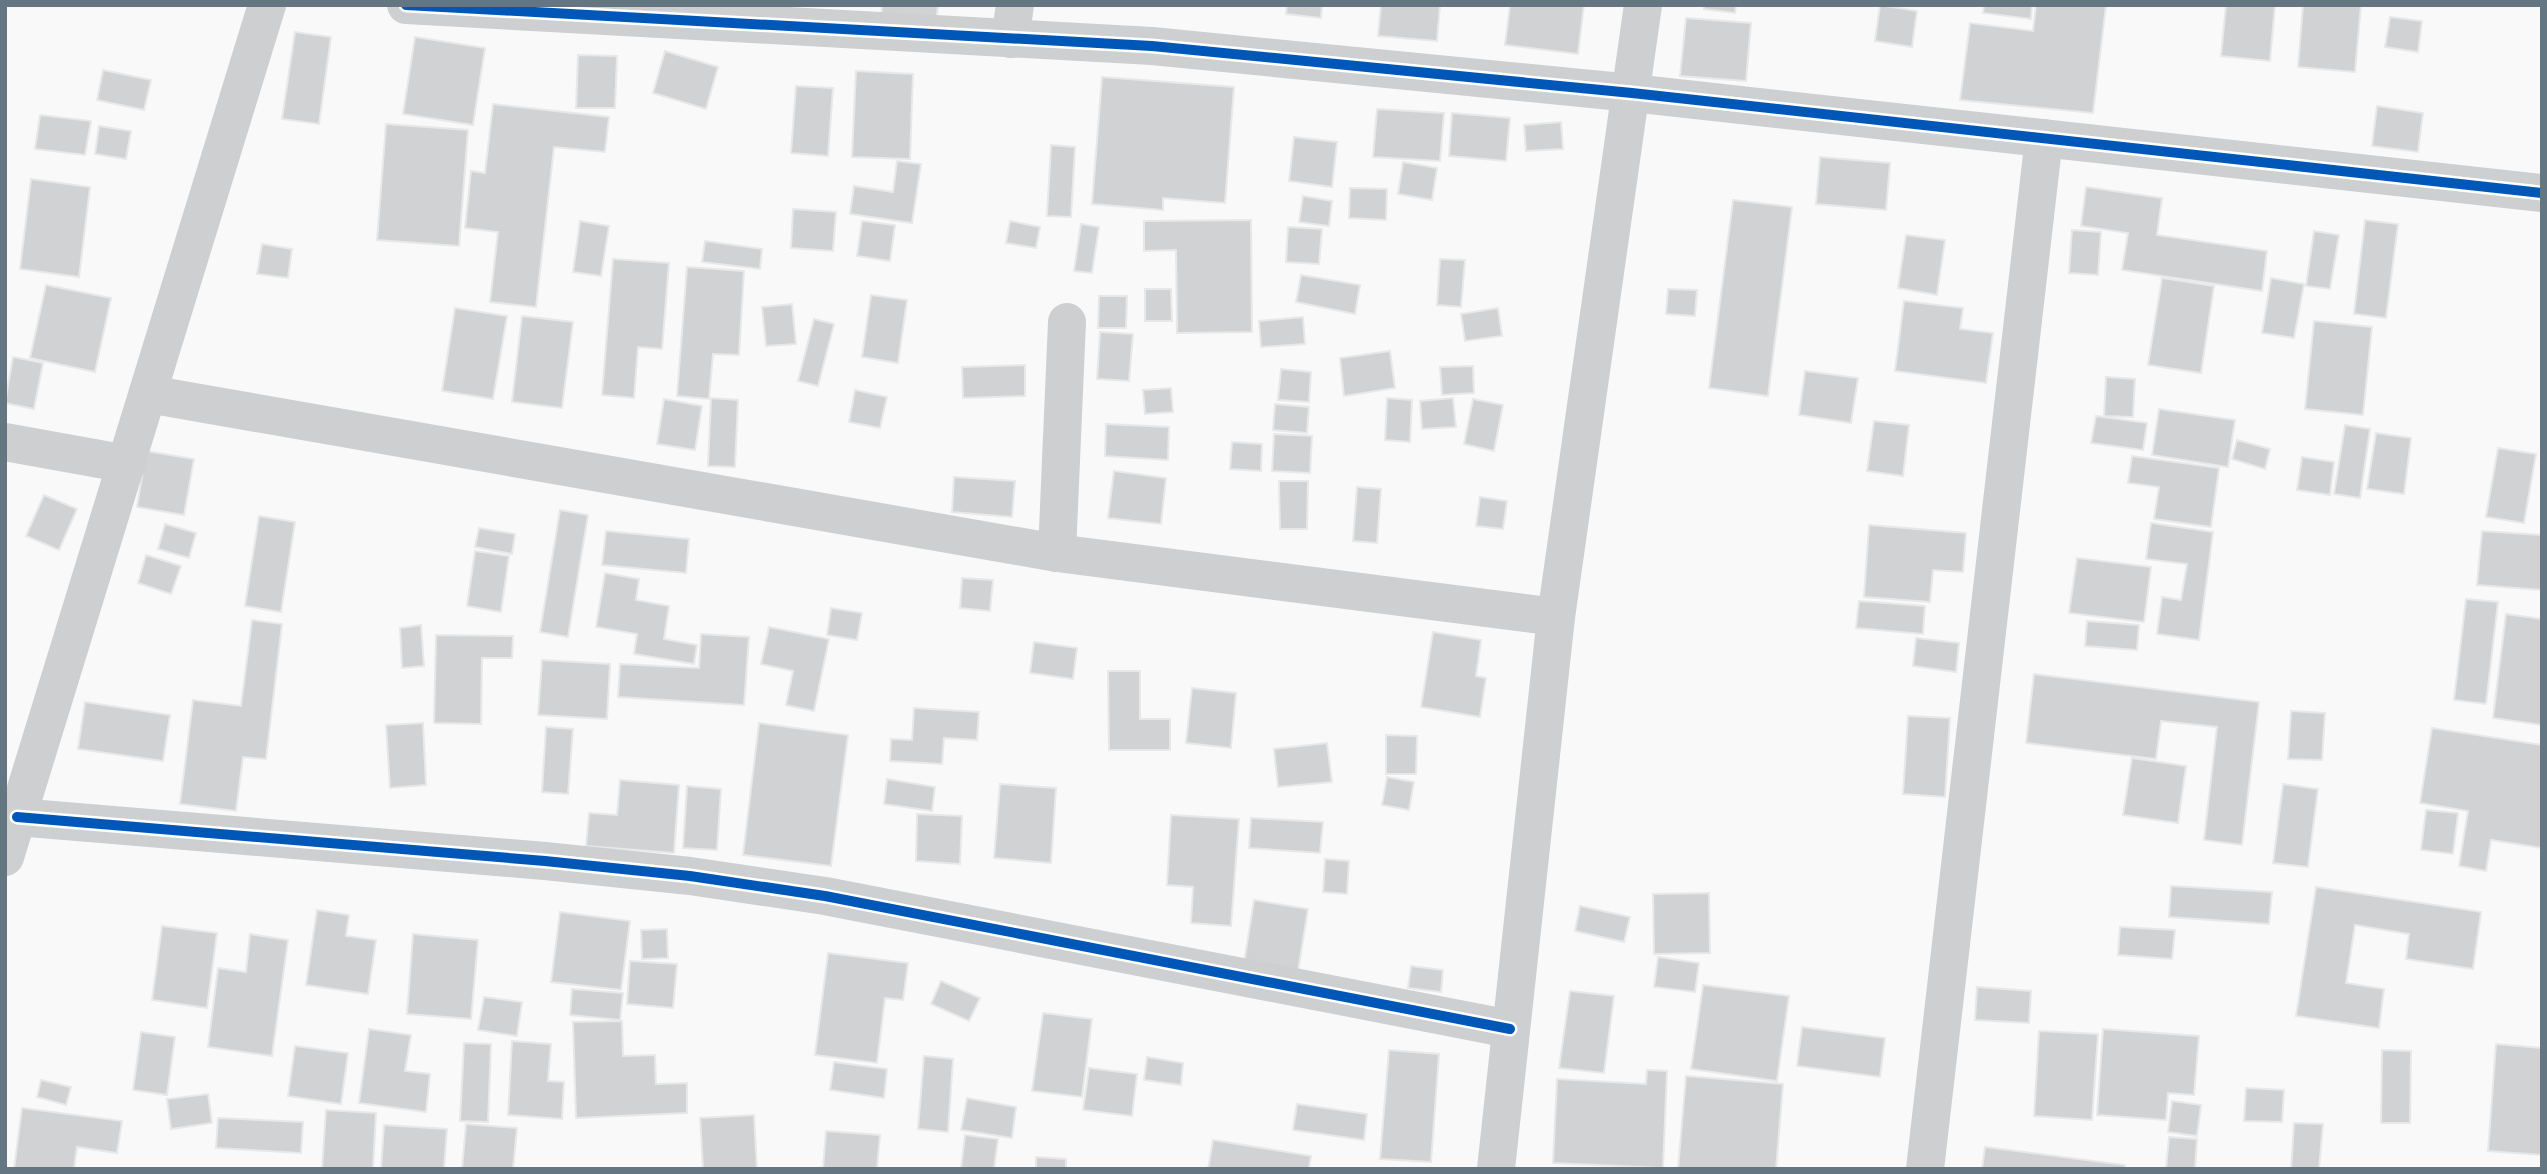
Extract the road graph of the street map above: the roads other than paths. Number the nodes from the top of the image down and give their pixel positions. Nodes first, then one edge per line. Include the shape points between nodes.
1 (267, 5) edge
2 (406, 5) edge
3 (1643, 5) edge
4 (1013, 22) edge
5 (1632, 93) junction
6 (2044, 138) junction
7 (2542, 193) edge
8 (1067, 322) dead end
9 (148, 394) junction
10 (5, 442) edge
11 (127, 464) junction
12 (1057, 553) junction
13 (1556, 617) junction
14 (17, 817) junction
15 (5, 857) edge
16 (1510, 1029) junction
17 (1496, 1169) edge
18 (1925, 1169) edge

1 - 9 street
2 - 4 street
3 - 5 street
4 - 5 street via 1152,46
5 - 6 street
5 - 13 street
6 - 7 street
6 - 18 street
8 - 12 street
9 - 11 street
9 - 12 street
10 - 11 street
11 - 14 street
12 - 13 street
13 - 16 street
14 - 15 street
14 - 16 street via 690,876 825,896
16 - 17 street

